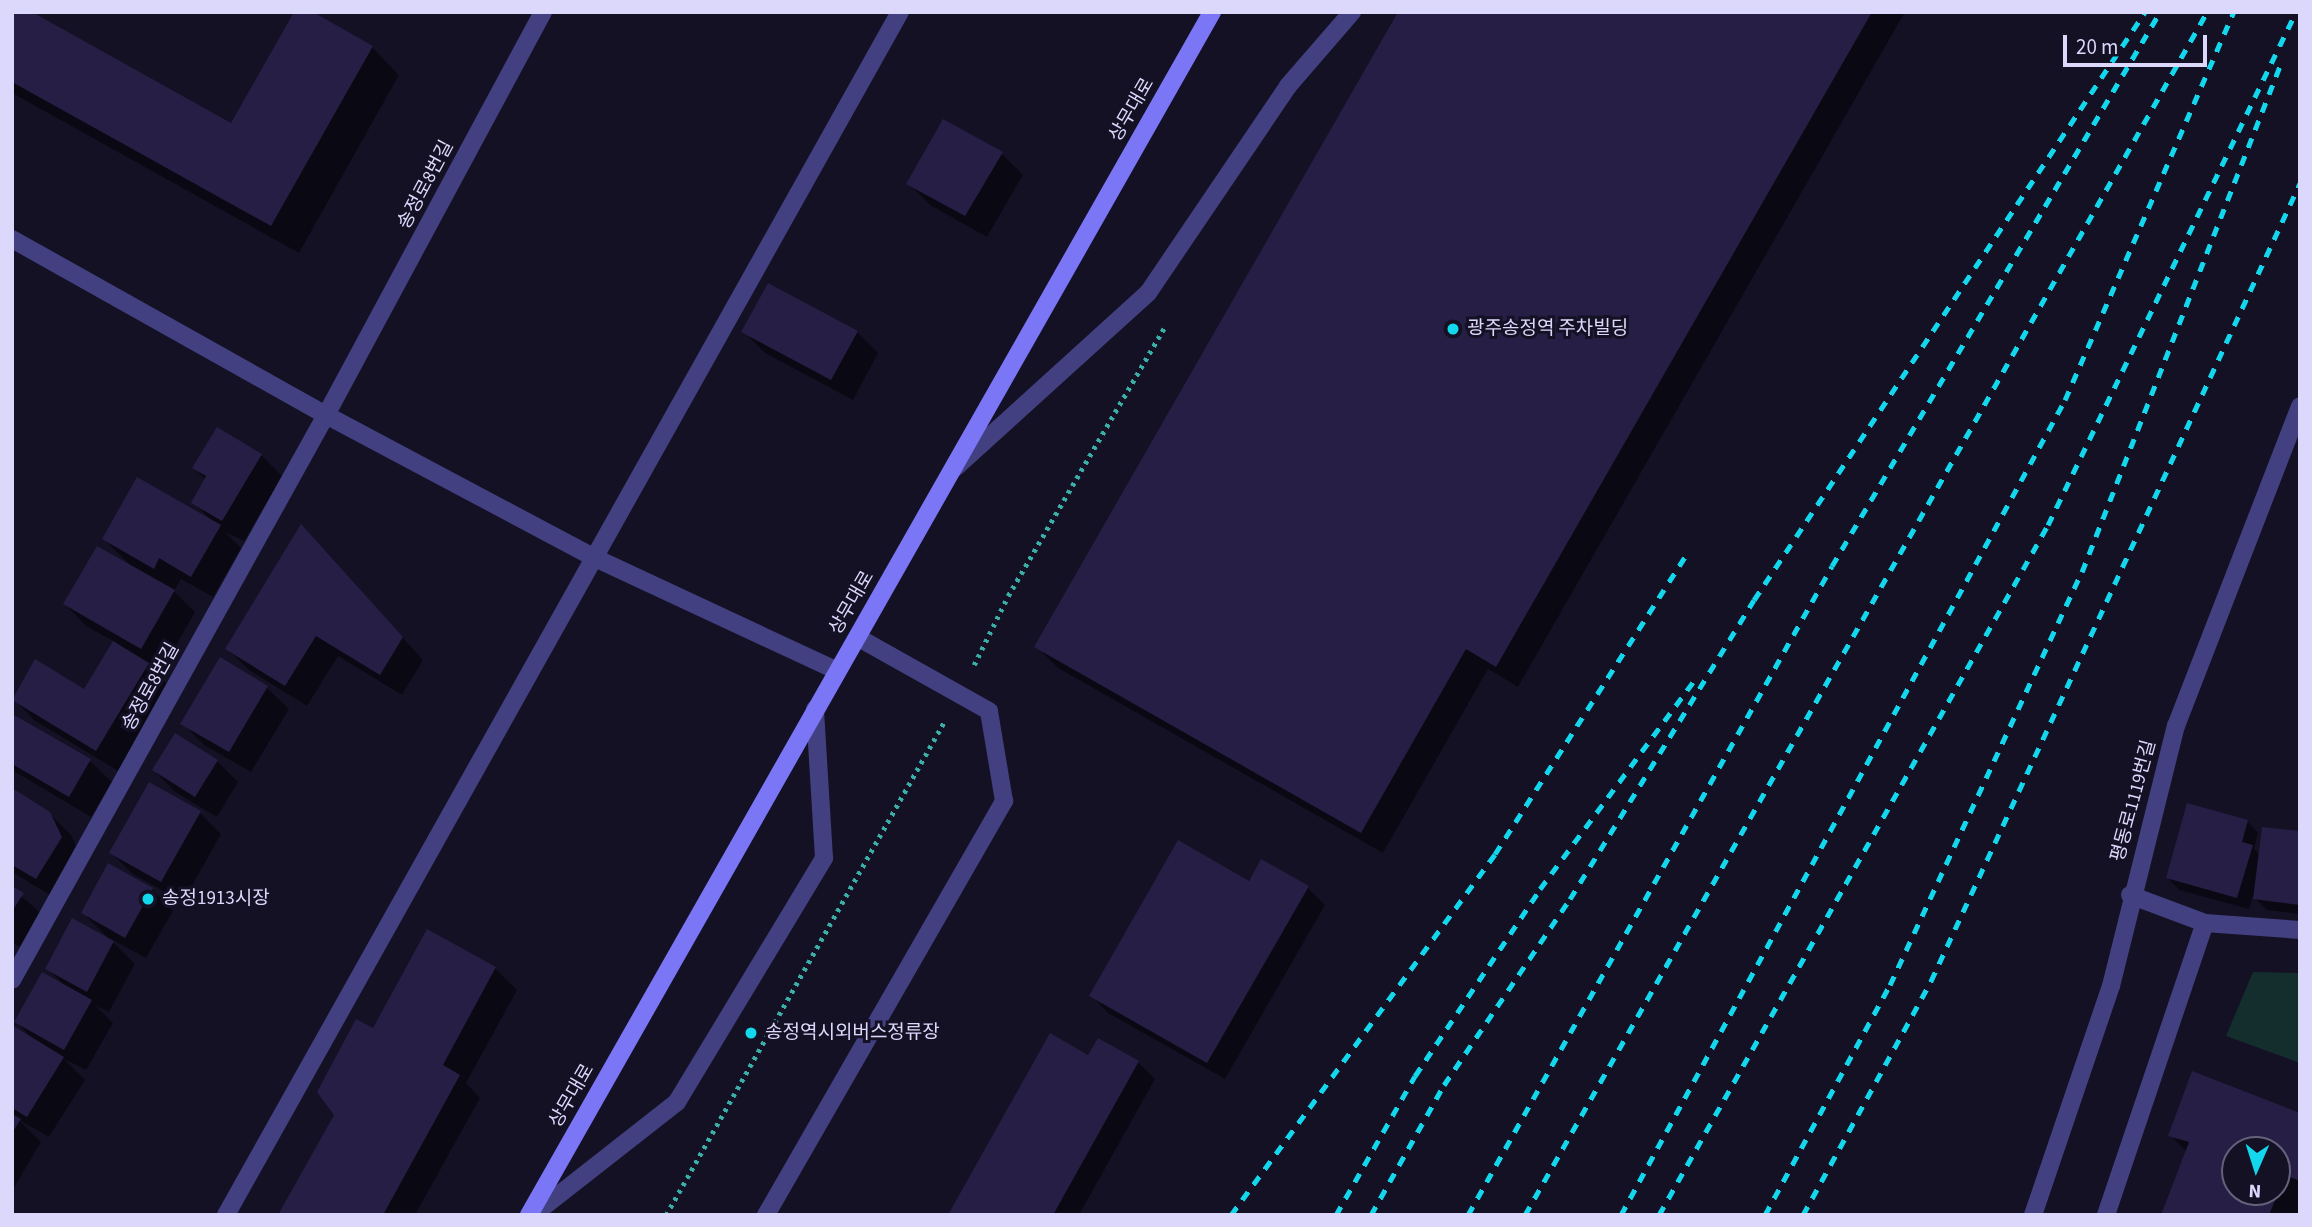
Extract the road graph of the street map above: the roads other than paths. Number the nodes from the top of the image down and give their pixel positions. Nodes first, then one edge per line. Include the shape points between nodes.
1 (543, 12) edge
2 (901, 12) edge
3 (1212, 12) edge
4 (1352, 12) edge
5 (12, 239) edge
6 (2300, 406) edge
7 (327, 415) junction
8 (951, 471) junction
9 (593, 557) junction
10 (858, 636) junction
11 (837, 671) junction
12 (815, 709) junction
13 (2130, 895) junction
14 (2205, 923) junction
15 (2300, 930) edge
16 (12, 980) edge
17 (226, 1215) edge
18 (531, 1215) edge
19 (766, 1215) edge
20 (2033, 1215) edge
21 (2106, 1215) edge

1 - 7 street, 송정로8번길
2 - 9 street
3 - 8 main road, 상무대로
4 - 8 street via 1288,86 1149,293
5 - 7 street
6 - 13 street, 평동로1119번길 via 2176,726
7 - 9 street
7 - 16 street, 송정로8번길
8 - 10 main road, 상무대로
9 - 11 street
9 - 17 street
10 - 11 main road, 상무대로
10 - 19 street via 989,711 1004,801
11 - 12 main road, 상무대로
12 - 18 main road, 상무대로
12 - 18 street via 824,858 677,1102
13 - 14 street
13 - 20 street, 평동로1119번길 via 2111,986
14 - 15 street
14 - 21 street

